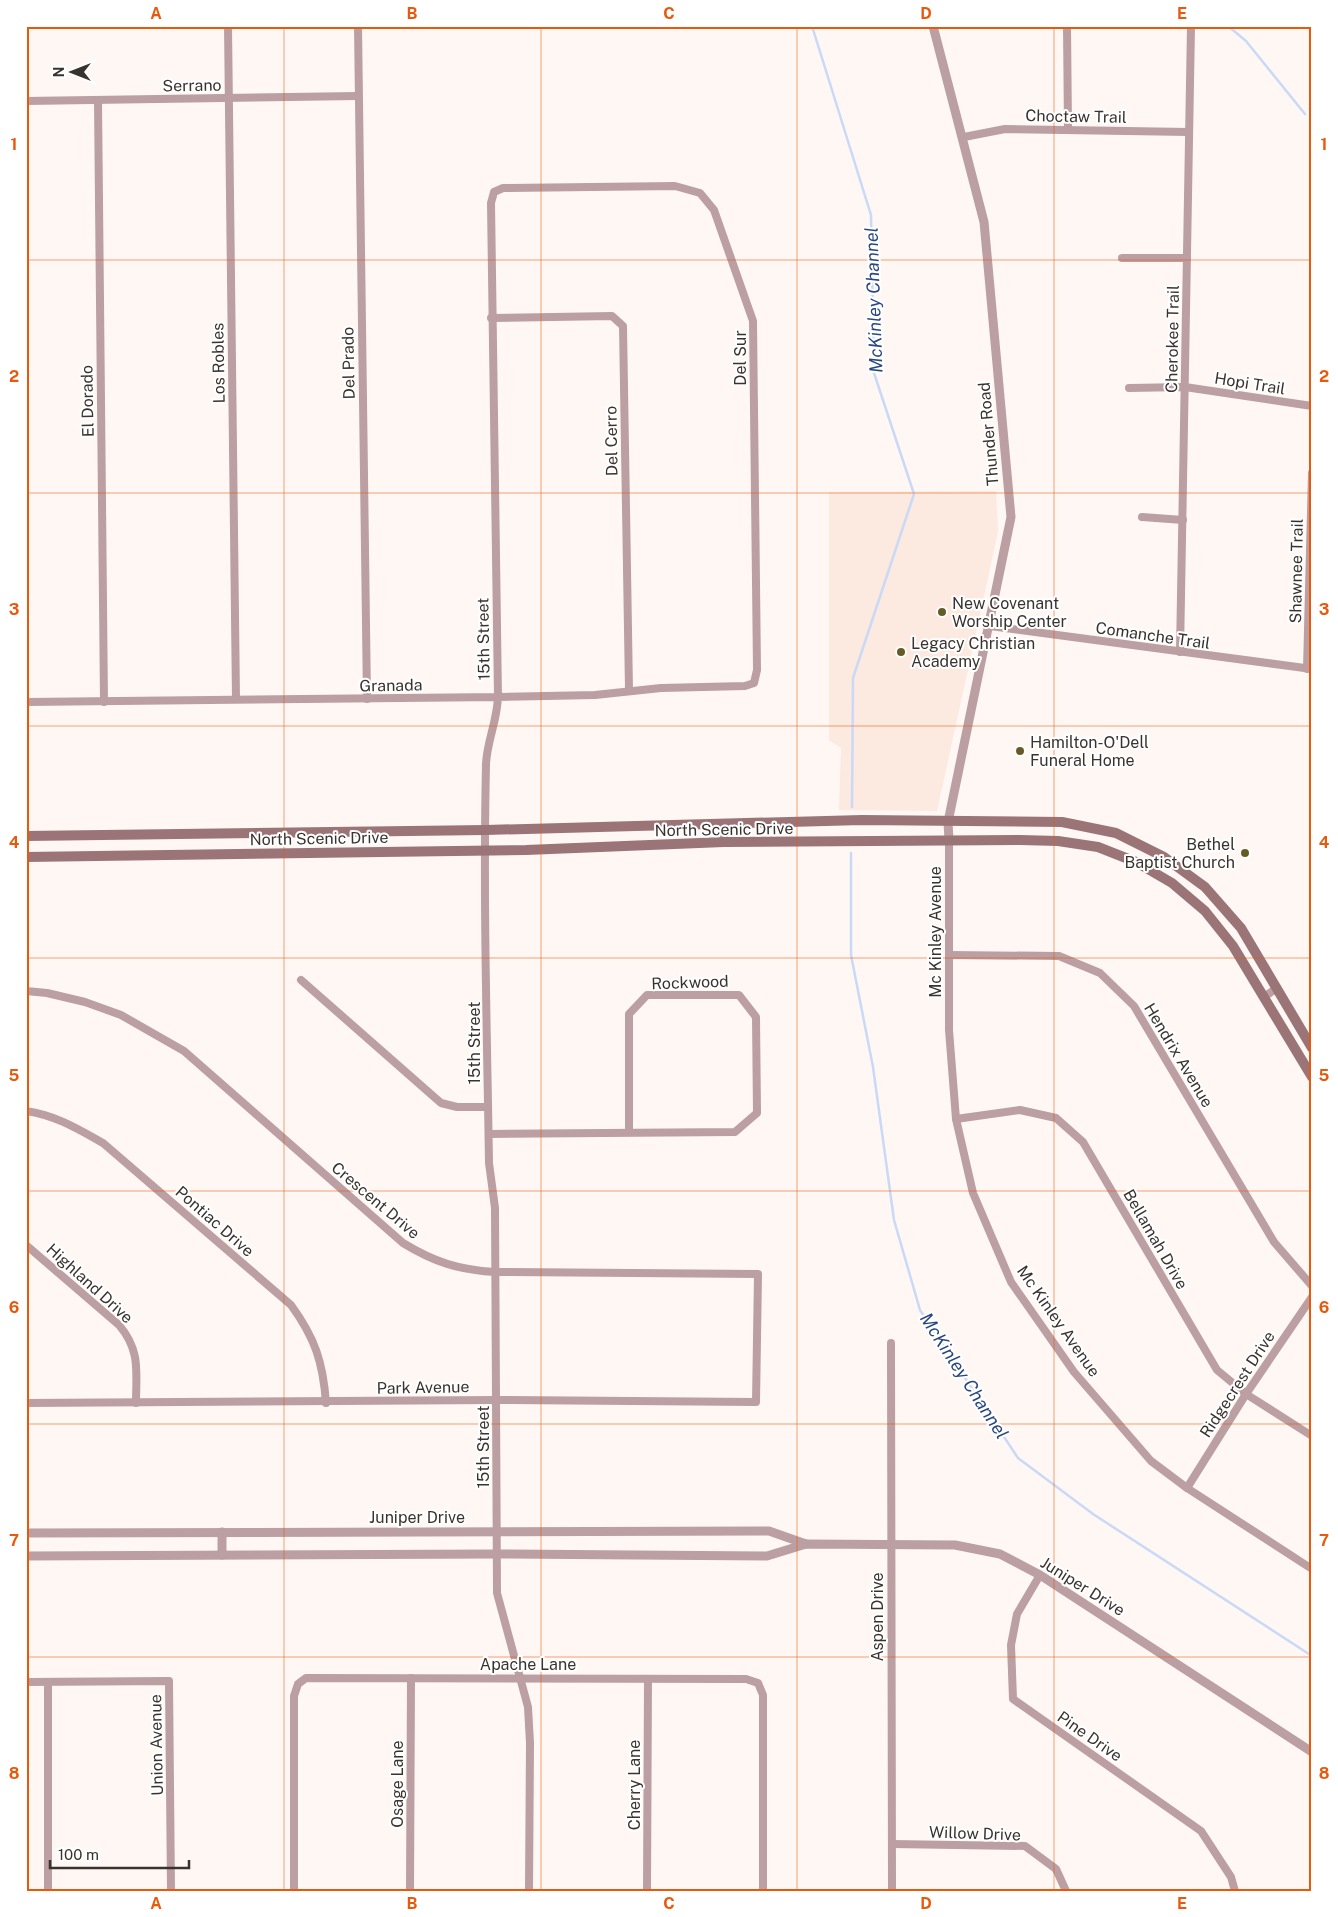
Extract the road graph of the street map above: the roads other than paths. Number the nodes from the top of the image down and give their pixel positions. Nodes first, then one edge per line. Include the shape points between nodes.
1 (228, 26) edge
2 (358, 26) edge
3 (362, 26) edge
4 (933, 26) edge
5 (1067, 26) edge
6 (1191, 26) edge
7 (358, 96) junction
8 (228, 98) junction
9 (26, 101) edge
10 (98, 101) junction
11 (1068, 129) junction
12 (1189, 132) junction
13 (964, 137) junction
14 (494, 192) joint
15 (1122, 258) dead end
16 (1187, 258) junction
17 (491, 318) junction
18 (1128, 388) dead end
19 (1185, 388) junction
20 (1312, 406) edge
21 (1312, 473) edge
22 (1142, 518) dead end
23 (1183, 520) junction
24 (990, 626) junction
25 (1180, 652) junction
26 (1310, 669) edge
27 (754, 683) joint
28 (629, 690) junction
29 (498, 697) junction
30 (236, 699) junction
31 (366, 699) junction
32 (26, 702) edge
33 (104, 702) junction
34 (948, 822) junction
35 (724, 825) junction
36 (486, 830) junction
37 (26, 836) edge
38 (949, 840) junction
39 (724, 842) junction
40 (486, 851) junction
41 (26, 856) edge
42 (949, 955) junction
43 (300, 980) dead end
44 (1276, 988) junction
45 (26, 991) edge
46 (1264, 997) junction
47 (1312, 1048) edge
48 (1312, 1077) edge
49 (488, 1107) junction
50 (26, 1111) edge
51 (956, 1119) junction
52 (629, 1133) junction
53 (489, 1134) junction
54 (26, 1245) edge
55 (495, 1272) junction
56 (1312, 1286) edge
57 (1312, 1297) edge
58 (757, 1338) joint
59 (891, 1343) dead end
60 (1246, 1394) junction
61 (496, 1400) junction
62 (26, 1403) edge
63 (136, 1403) junction
64 (326, 1403) junction
65 (1312, 1436) edge
66 (1187, 1488) junction
67 (222, 1532) junction
68 (496, 1532) junction
69 (26, 1533) edge
70 (890, 1543) junction
71 (806, 1544) junction
72 (496, 1554) junction
73 (222, 1555) junction
74 (26, 1556) edge
75 (1312, 1569) edge
76 (1040, 1575) junction
77 (411, 1678) junction
78 (521, 1678) junction
79 (648, 1679) junction
80 (26, 1682) edge
81 (48, 1682) junction
82 (1312, 1752) edge
83 (892, 1844) junction
84 (48, 1891) edge
85 (171, 1891) edge
86 (294, 1891) edge
87 (410, 1891) edge
88 (529, 1891) edge
89 (647, 1891) edge
90 (763, 1891) edge
91 (892, 1891) edge
92 (1066, 1891) edge
93 (1235, 1891) edge

1 - 8 street, Los Robles
2 - 3 street
2 - 7 street, Del Prado
4 - 13 street, Thunder Road
5 - 11 street
6 - 12 street, Cherokee Trail
7 - 8 street, Serrano
7 - 31 street, Del Prado
8 - 10 street, Serrano
8 - 30 street, Los Robles
9 - 10 street, Serrano
10 - 33 street, El Dorado
11 - 12 street, Choctaw Trail
11 - 13 street, Choctaw Trail via 1005,129
12 - 16 street, Cherokee Trail
13 - 24 street, Thunder Road via 984,222 1010,518
14 - 17 street, 15th Street via 491,203
14 - 27 street, Del Sur via 503,188 675,186 700,193 714,210 753,321 758,670
15 - 16 street
16 - 19 street, Cherokee Trail
17 - 28 street, Del Cerro via 612,316 623,326
17 - 29 street, 15th Street
18 - 19 street, Hopi Trail
19 - 20 street, Hopi Trail
19 - 23 street, Cherokee Trail
21 - 26 street, Shawnee Trail
22 - 23 street
23 - 25 street, Cherokee Trail
24 - 25 street, Comanche Trail
24 - 34 street, Thunder Road
25 - 26 street, Comanche Trail
27 - 28 street, Granada
28 - 29 street, Granada via 595,695
29 - 31 street, Granada
29 - 36 street, 15th Street via 498,716 486,761
30 - 31 street, Granada
30 - 33 street, Granada
32 - 33 street, Granada
34 - 35 main road, North Scenic Drive via 862,820
34 - 38 street, Thunder Road
34 - 44 main road, North Scenic Drive via 1062,822 1116,833 1164,858 1205,887 1241,928
35 - 36 main road, North Scenic Drive
35 - 39 street
36 - 37 main road, North Scenic Drive
36 - 40 street, 15th Street
38 - 39 main road, North Scenic Drive
38 - 42 street, Mc Kinley Avenue
38 - 46 main road, North Scenic Drive via 1058,841 1098,848 1136,862 1172,883 1205,911 1234,946
39 - 40 main road, North Scenic Drive
40 - 41 main road, North Scenic Drive
40 - 49 street, 15th Street
42 - 51 street, Mc Kinley Avenue via 949,1030
42 - 56 street, Hendrix Avenue via 1059,956 1100,973 1134,1006 1274,1242
43 - 49 street via 441,1103 457,1107
44 - 46 street
44 - 47 main road, North Scenic Drive
45 - 55 street, Crescent Drive via 85,1002 121,1015 184,1051 403,1243 440,1262 467,1271
46 - 48 main road, North Scenic Drive
49 - 53 street, 15th Street
50 - 64 street, Pontiac Drive via 70,1124 103,1143 291,1305 305,1324 320,1356
51 - 60 street, Bellamah Drive via 1020,1110 1056,1118 1083,1142 1217,1370
51 - 66 street, Mc Kinley Avenue via 973,1193 1011,1282 1081,1379 1151,1461
52 - 52 street, Rockwood via 734,1132 757,1113 756,1016 739,994 647,994 629,1014
52 - 53 street, Rockwood
53 - 55 street, 15th Street
54 - 63 street, Highland Drive via 130,1337 136,1354
55 - 58 street, Crescent Drive via 758,1274
55 - 61 street, 15th Street
57 - 60 street, Ridgecrest Drive
58 - 61 street, Park Avenue via 756,1402
59 - 70 street, Aspen Drive
60 - 65 street, Bellamah Drive
60 - 66 street, Ridgecrest Drive
61 - 64 street, Park Avenue
61 - 68 street, 15th Street
62 - 63 street, Park Avenue
63 - 64 street, Park Avenue
66 - 75 street, Mc Kinley Avenue
67 - 68 street, Juniper Drive
67 - 69 street, Juniper Drive
67 - 73 street
68 - 71 street, Juniper Drive via 768,1531
68 - 72 street, 15th Street
70 - 71 street, Juniper Drive
70 - 76 street, Juniper Drive via 955,1545 1000,1554
70 - 83 street, Aspen Drive
71 - 72 street, Juniper Drive via 767,1556
72 - 73 street, Juniper Drive
72 - 78 street, 15th Street via 497,1593 502,1619
73 - 74 street, Juniper Drive
76 - 82 street, Juniper Drive
76 - 93 street, Pine Drive via 1018,1614 1011,1645 1013,1700 1201,1830 1231,1877
77 - 78 street, Apache Lane
77 - 86 street, Apache Lane via 306,1678 298,1684 294,1696
77 - 87 street, Osage Lane
78 - 79 street, Apache Lane
78 - 88 street, 15th Street via 528,1707 530,1743
79 - 89 street, Cherry Lane
79 - 90 street, Apache Lane via 746,1679 758,1683 762,1695
80 - 81 street, Union Avenue
81 - 84 street
81 - 85 street, Union Avenue via 169,1681
83 - 91 street, Aspen Drive
83 - 92 street, Willow Drive via 1025,1846 1056,1869

